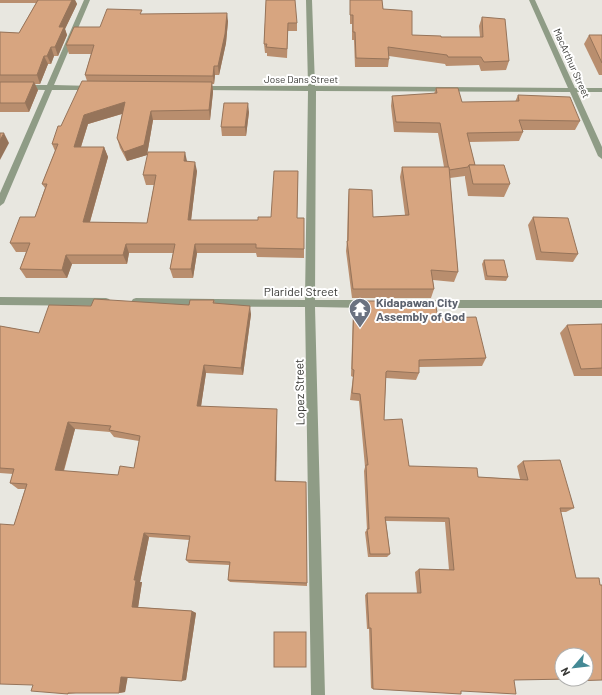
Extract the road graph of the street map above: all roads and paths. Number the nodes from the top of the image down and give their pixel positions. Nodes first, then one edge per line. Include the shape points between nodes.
1 (87, 0) edge
2 (309, 0) edge
3 (532, 0) edge
4 (0, 87) edge
5 (50, 87) junction
6 (98, 88) edge
7 (193, 88) edge
8 (312, 89) junction
9 (573, 90) junction
10 (602, 90) edge
11 (602, 156) edge
12 (0, 204) edge
13 (0, 301) edge
14 (310, 304) junction
15 (379, 304) edge
16 (410, 304) edge
17 (602, 304) edge
18 (318, 695) edge

1 - 5 street
2 - 8 street, Lopez Street
3 - 9 street, MacArthur Street
4 - 5 street
5 - 6 street
5 - 12 street
7 - 8 street, Jose Dans Street
8 - 9 street, Jose Dans Street
8 - 14 street, Lopez Street
9 - 10 street, Jose Dans Street
9 - 11 street, MacArthur Street
13 - 14 street, Plaridel Street
14 - 15 street, Plaridel Street
14 - 18 street, Lopez Street
16 - 17 street

